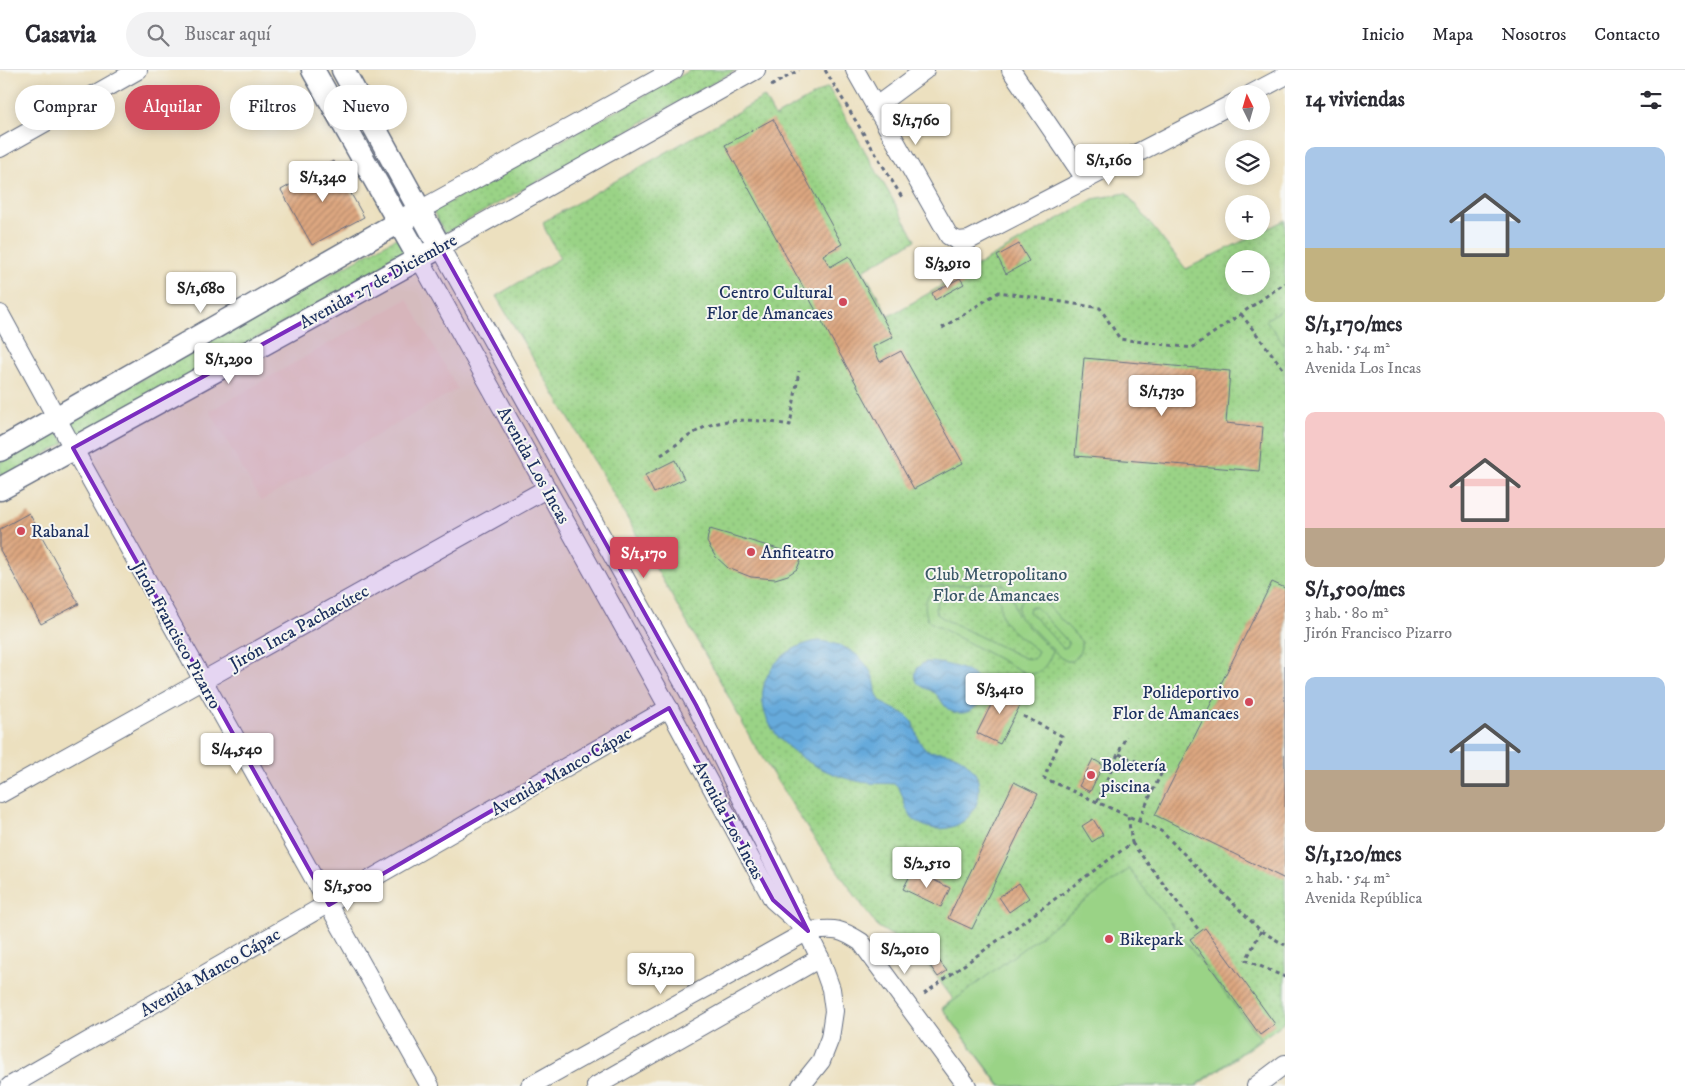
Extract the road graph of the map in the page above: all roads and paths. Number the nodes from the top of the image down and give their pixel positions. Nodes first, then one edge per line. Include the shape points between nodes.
1 (138, 70) edge
2 (312, 70) edge
3 (344, 70) edge
4 (674, 70) edge
5 (756, 70) edge
6 (825, 70) edge
7 (855, 70) edge
8 (925, 70) edge
9 (1011, 70) edge
10 (1285, 76) edge
11 (1268, 85) edge
12 (875, 107) junction
13 (1225, 108) edge
14 (0, 148) edge
15 (1086, 180) junction
16 (907, 206) dead end
17 (420, 210) junction
18 (398, 222) junction
19 (440, 247) junction
20 (932, 249) dead end
21 (419, 258) junction
22 (938, 258) dead end
23 (1285, 283) edge
24 (0, 314) edge
25 (1241, 314) junction
26 (942, 328) dead end
27 (799, 371) dead end
28 (1285, 371) edge
29 (57, 418) junction
30 (73, 448) junction
31 (0, 450) edge
32 (661, 455) dead end
33 (0, 489) edge
34 (546, 489) junction
35 (203, 681) junction
36 (669, 708) junction
37 (1023, 716) dead end
38 (1126, 736) dead end
39 (1119, 754) junction
40 (0, 794) edge
41 (1097, 802) junction
42 (1128, 816) junction
43 (1138, 821) junction
44 (1132, 843) junction
45 (328, 905) junction
46 (1198, 929) dead end
47 (808, 931) junction
48 (1261, 931) junction
49 (1284, 943) edge
50 (820, 958) junction
51 (1285, 977) edge
52 (908, 1006) junction
53 (1285, 1064) edge
54 (1264, 1083) edge
55 (10, 1086) edge
56 (430, 1086) edge
57 (530, 1086) edge
58 (596, 1086) edge
59 (801, 1086) edge
60 (967, 1086) edge

1 - 14 street
2 - 18 street, Avenida Los Incas
3 - 17 street, Avenida Los Incas
4 - 17 street
5 - 19 street, Avenida 27 de Diciembre
6 - 16 path
7 - 12 street
8 - 12 street
9 - 15 street
10 - 11 street
12 - 15 street via 950,236 958,241 969,240
13 - 15 street
17 - 18 street
17 - 19 street, Avenida Los Incas
18 - 21 street, Avenida Los Incas
18 - 29 street
19 - 21 street, Avenida 27 de Diciembre
19 - 47 street, Avenida Los Incas via 696,705
20 - 22 path
21 - 30 street, Avenida 27 de Diciembre
21 - 34 street, Avenida Los Incas
23 - 25 path
24 - 29 street, Jirón Francisco Pizarro
25 - 26 path via 1192,348 1120,339 1100,308 999,292
25 - 28 path
27 - 32 path via 790,425 731,421 713,424
29 - 30 street, Jirón Francisco Pizarro
29 - 31 street
30 - 33 street, Avenida 27 de Diciembre
30 - 35 street, Jirón Francisco Pizarro
34 - 35 street, Jirón Inca Pachacútec
34 - 36 street, Avenida Los Incas
35 - 40 street, Jirón Inca Pachacútec
35 - 45 street, Jirón Francisco Pizarro
36 - 45 street, Avenida Manco Cápac
36 - 47 street, Avenida Los Incas via 773,900
37 - 41 path via 1062,736 1044,778
38 - 39 path
39 - 41 path
39 - 43 path via 1162,772
41 - 42 path
42 - 43 path
42 - 44 path
43 - 48 path via 1160,832
44 - 46 path
44 - 52 path
45 - 55 street, Avenida Manco Cápac
45 - 56 street, Jirón Francisco Pizarro
47 - 50 street
47 - 52 street via 835,929 861,942
47 - 57 street
48 - 49 path
48 - 51 path via 1246,960
50 - 58 street
50 - 59 street via 831,989 833,1020 821,1061
52 - 60 street
53 - 54 street

